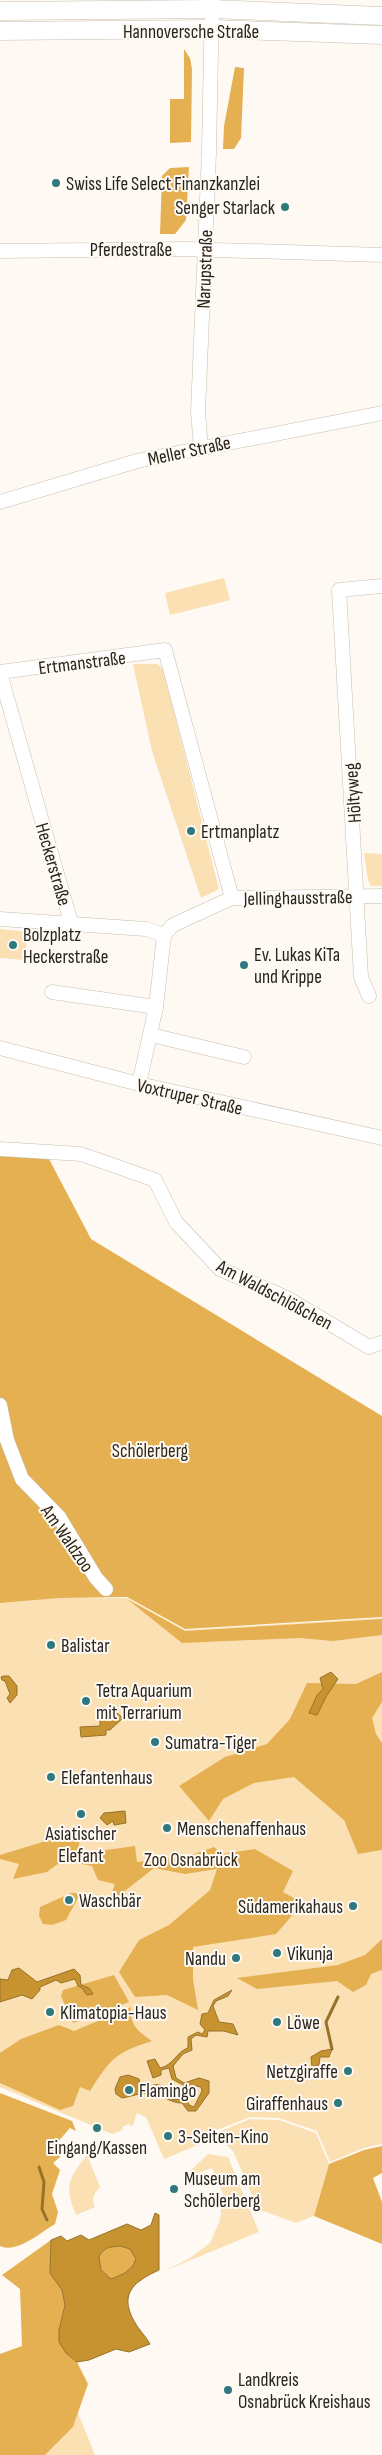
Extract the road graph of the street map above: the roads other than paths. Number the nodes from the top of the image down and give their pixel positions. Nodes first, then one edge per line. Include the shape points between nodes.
1 (211, 4) edge
2 (0, 11) edge
3 (382, 16) edge
4 (211, 29) junction
5 (0, 31) edge
6 (382, 35) edge
7 (0, 251) edge
8 (205, 251) junction
9 (382, 255) edge
10 (382, 413) edge
11 (201, 448) junction
12 (0, 502) edge
13 (382, 586) edge
14 (0, 673) edge
15 (358, 896) junction
16 (382, 896) edge
17 (232, 898) junction
18 (0, 919) edge
19 (71, 923) junction
20 (164, 935) junction
21 (52, 992) dead end
22 (369, 996) dead end
23 (156, 1007) junction
24 (151, 1036) junction
25 (0, 1048) edge
26 (244, 1057) dead end
27 (139, 1084) junction
28 (382, 1138) edge
29 (0, 1149) edge
30 (380, 1342) dead end
31 (0, 1405) edge
32 (106, 1589) dead end

1 - 2 main road, Hannoversche Straße
1 - 3 main road, Hannoversche Straße
1 - 4 street, Narupstraße
4 - 5 main road, Hannoversche Straße
4 - 6 main road, Hannoversche Straße
4 - 8 street, Narupstraße
7 - 8 street, Pferdestraße
8 - 9 street, Pferdestraße
8 - 11 street, Narupstraße via 198,412
10 - 11 street, Meller Straße
11 - 12 street, Meller Straße via 117,466
13 - 15 street, Höltyweg via 339,590
14 - 17 street, Ertmanstraße via 165,650
14 - 19 street, Heckerstraße
15 - 16 street, Jellinghausstraße
15 - 17 street, Jellinghausstraße
15 - 22 street, Höltyweg via 361,977
17 - 20 street, Jellinghausstraße via 173,925
18 - 19 street
19 - 20 street, Heckerstraße via 146,929
20 - 23 street
21 - 23 street
23 - 24 street
24 - 26 street
24 - 27 street
25 - 27 street, Voxtruper Straße
27 - 28 street, Voxtruper Straße
29 - 30 street, Am Waldschlößchen via 81,1154 155,1180 176,1222 220,1269 287,1298 370,1348
31 - 32 street, Am Waldzoo via 22,1479 59,1517

